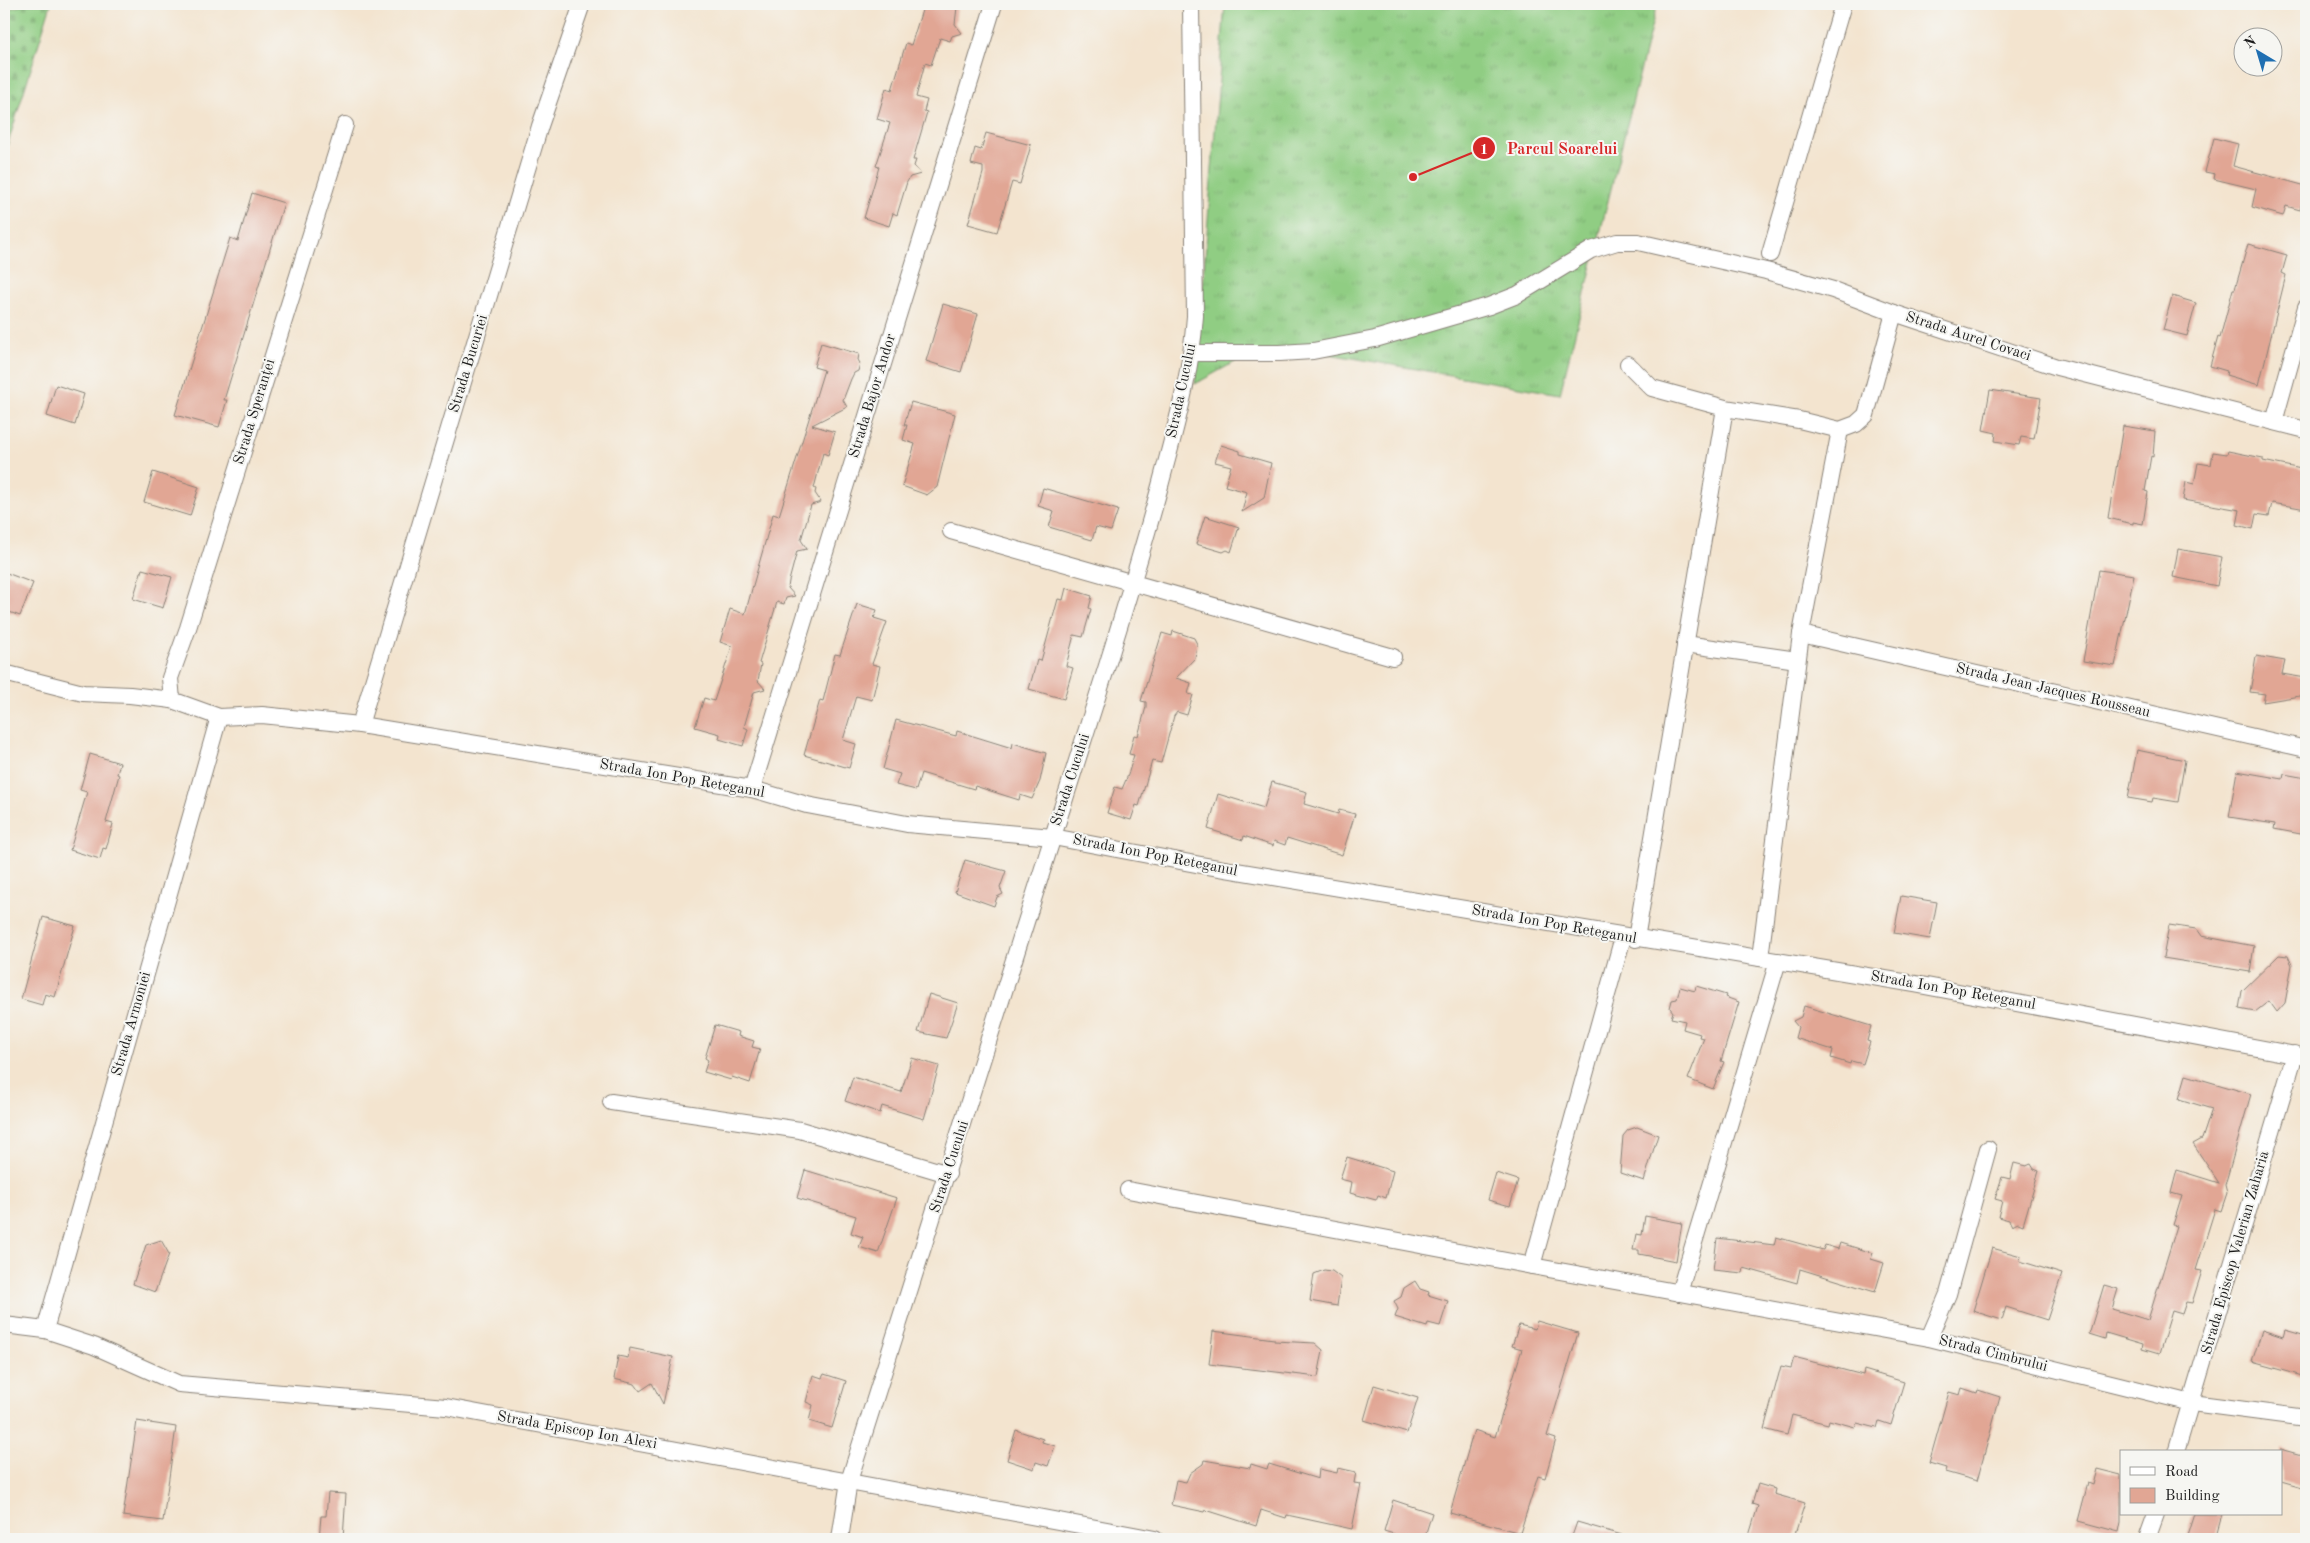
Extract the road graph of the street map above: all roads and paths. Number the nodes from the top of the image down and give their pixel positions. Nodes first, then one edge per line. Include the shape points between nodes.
1 (582, 4) edge
2 (994, 4) edge
3 (1192, 4) edge
4 (1843, 4) edge
5 (345, 125) dead end
6 (1770, 254) dead end
7 (2306, 307) edge
8 (1894, 313) junction
9 (1192, 353) junction
10 (1628, 364) dead end
11 (1725, 408) junction
12 (2274, 422) junction
13 (1840, 430) junction
14 (2306, 430) edge
15 (951, 531) dead end
16 (1133, 583) junction
17 (1801, 634) junction
18 (1685, 644) junction
19 (1393, 657) dead end
20 (1797, 660) junction
21 (4, 673) edge
22 (172, 700) junction
23 (219, 717) junction
24 (360, 725) junction
25 (2306, 749) edge
26 (752, 789) junction
27 (1053, 837) junction
28 (1630, 938) junction
29 (1760, 958) junction
30 (1778, 961) junction
31 (2301, 1055) edge
32 (611, 1102) dead end
33 (1988, 1149) dead end
34 (948, 1174) junction
35 (1128, 1190) dead end
36 (1532, 1266) junction
37 (1679, 1293) junction
38 (4, 1325) edge
39 (45, 1330) junction
40 (1928, 1338) junction
41 (2192, 1403) junction
42 (2306, 1418) edge
43 (2177, 1450) edge
44 (849, 1480) junction
45 (2155, 1516) edge
46 (1109, 1536) edge
47 (840, 1539) edge
48 (1155, 1539) edge
49 (2148, 1539) edge

1 - 24 street, Strada Bucuriei via 540,126
2 - 26 street, Strada Bajor Andor
3 - 9 street, Strada Cucului
4 - 6 street
5 - 22 street, Strada Speranței via 170,678
7 - 12 street
8 - 9 street via 1833,290 1766,271 1638,242 1617,242 1591,250 1510,298 1376,339 1313,351
8 - 12 street, Strada Aurel Covaci via 2057,367
8 - 13 street, Strada Aurel Covaci via 1866,415 1856,424
9 - 16 street, Strada Cucului via 1183,400
10 - 11 street via 1652,388
11 - 13 street
11 - 18 street
12 - 14 street, Strada Aurel Covaci
13 - 17 street
15 - 16 street
16 - 19 street
16 - 27 street, Strada Cucului
17 - 20 street
17 - 25 street, Strada Jean Jacques Rousseau
18 - 20 street
18 - 28 street
20 - 29 street
21 - 22 street, Strada Ion Pop Reteganul via 83,693
22 - 23 street, Strada Ion Pop Reteganul
23 - 24 street, Strada Ion Pop Reteganul via 262,715
23 - 39 street, Strada Armoniei
24 - 26 street, Strada Ion Pop Reteganul
26 - 27 street, Strada Ion Pop Reteganul via 807,805 907,824
27 - 28 street, Strada Ion Pop Reteganul
27 - 34 street, Strada Cucului
28 - 29 street, Strada Ion Pop Reteganul
28 - 36 street
29 - 30 street, Strada Ion Pop Reteganul
30 - 31 street, Strada Ion Pop Reteganul
30 - 37 street
31 - 41 street, Strada Episcop Valerian Zaharia
32 - 34 street via 800,1130
33 - 40 street, Strada Cimbrului via 1948,1294
34 - 44 street, Strada Cucului
35 - 36 street
36 - 37 street
37 - 40 street
38 - 39 street, Strada Episcop Ion Alexi
39 - 44 street, Strada Episcop Ion Alexi via 94,1346 179,1384 446,1407
40 - 41 street, Strada Cimbrului
41 - 42 street, Strada Cimbrului
41 - 43 street, Strada Episcop Valerian Zaharia
44 - 46 street, Strada Episcop Ion Alexi
44 - 47 street, Strada Cucului
45 - 49 street
46 - 48 street, Strada Episcop Ion Alexi

